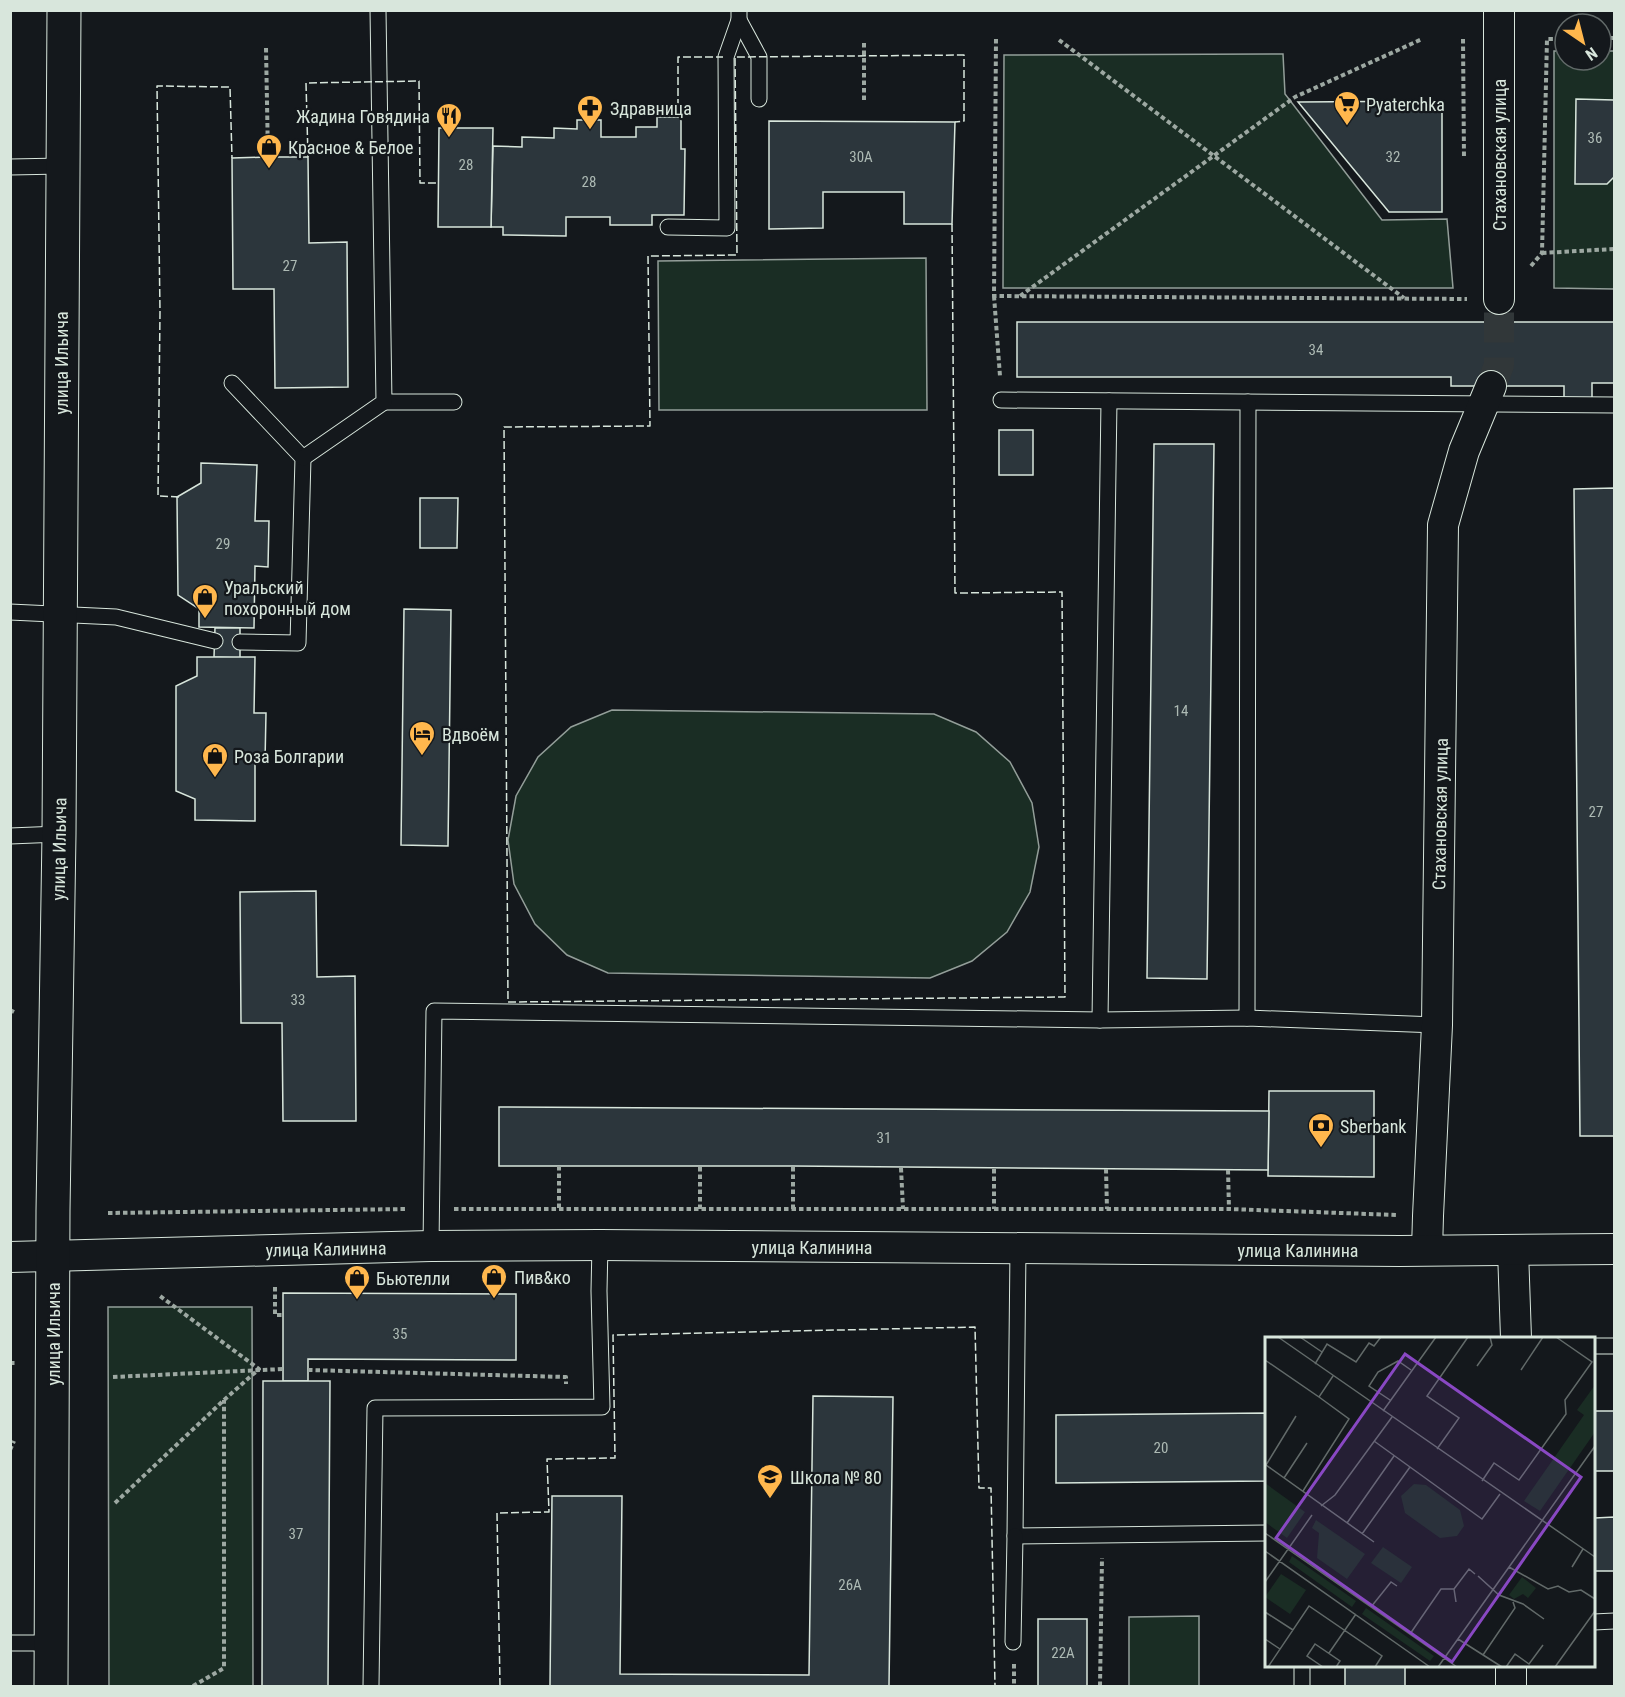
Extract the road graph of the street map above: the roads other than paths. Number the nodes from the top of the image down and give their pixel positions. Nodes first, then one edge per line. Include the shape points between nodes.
1 (64, 10) edge
2 (378, 10) edge
3 (1499, 10) edge
4 (739, 15) edge
5 (759, 99) dead end
6 (10, 166) edge
7 (62, 166) junction
8 (668, 227) dead end
9 (1499, 299) tunnel mouth
10 (232, 383) dead end
11 (1486, 395) junction
12 (1001, 400) road end
13 (1109, 401) junction
14 (384, 402) junction
15 (454, 402) dead end
16 (1248, 402) junction
17 (1614, 405) edge
18 (303, 458) junction
19 (10, 612) edge
20 (60, 615) junction
21 (215, 641) dead end
22 (240, 642) dead end
23 (59, 834) junction
24 (10, 836) edge
25 (1248, 1018) junction
26 (1100, 1020) junction
27 (1437, 1024) junction
28 (600, 1245) junction
29 (431, 1246) junction
30 (1018, 1248) junction
31 (1614, 1249) edge
32 (1427, 1250) junction
33 (1513, 1250) junction
34 (10, 1257) edge
35 (52, 1257) junction
36 (1516, 1337) edge
37 (1595, 1346) edge
38 (1614, 1346) edge
39 (1265, 1533) edge
40 (1015, 1536) junction
41 (1595, 1622) edge
42 (1614, 1622) edge
43 (1013, 1642) dead end
44 (10, 1643) edge
45 (51, 1643) junction
46 (1302, 1667) edge
47 (1511, 1667) edge
48 (51, 1686) edge
49 (371, 1686) edge
50 (1302, 1686) edge
51 (1511, 1686) edge

1 - 7 street, улица Ильича
2 - 14 lane
3 - 9 street, Стахановская улица
4 - 5 lane via 759,57
4 - 8 lane via 726,57 727,228
6 - 7 lane
7 - 20 street, улица Ильича
10 - 18 lane
11 - 16 lane
11 - 17 lane
11 - 27 street, Стахановская улица via 1464,451 1443,525
12 - 13 lane
13 - 16 lane
13 - 26 lane
14 - 15 lane
14 - 18 lane
16 - 25 lane
18 - 22 lane via 298,643
19 - 20 lane
20 - 21 lane via 116,617
20 - 23 street, улица Ильича
23 - 24 lane
23 - 35 street, улица Ильича
25 - 26 lane
25 - 27 lane
26 - 29 lane via 434,1011
27 - 32 street, Стахановская улица
28 - 29 street, улица Калинина
28 - 30 street, улица Калинина
28 - 49 lane via 602,1407 375,1408
29 - 35 street, улица Калинина
30 - 32 street, улица Калинина
30 - 40 lane
31 - 33 street, улица Калинина
32 - 33 street, улица Калинина
33 - 36 street
34 - 35 street, улица Калинина
35 - 45 street, улица Ильича
37 - 38 lane
39 - 40 lane
40 - 43 lane
41 - 42 lane
44 - 45 lane
45 - 48 street, улица Ильича
46 - 50 lane
47 - 51 street

